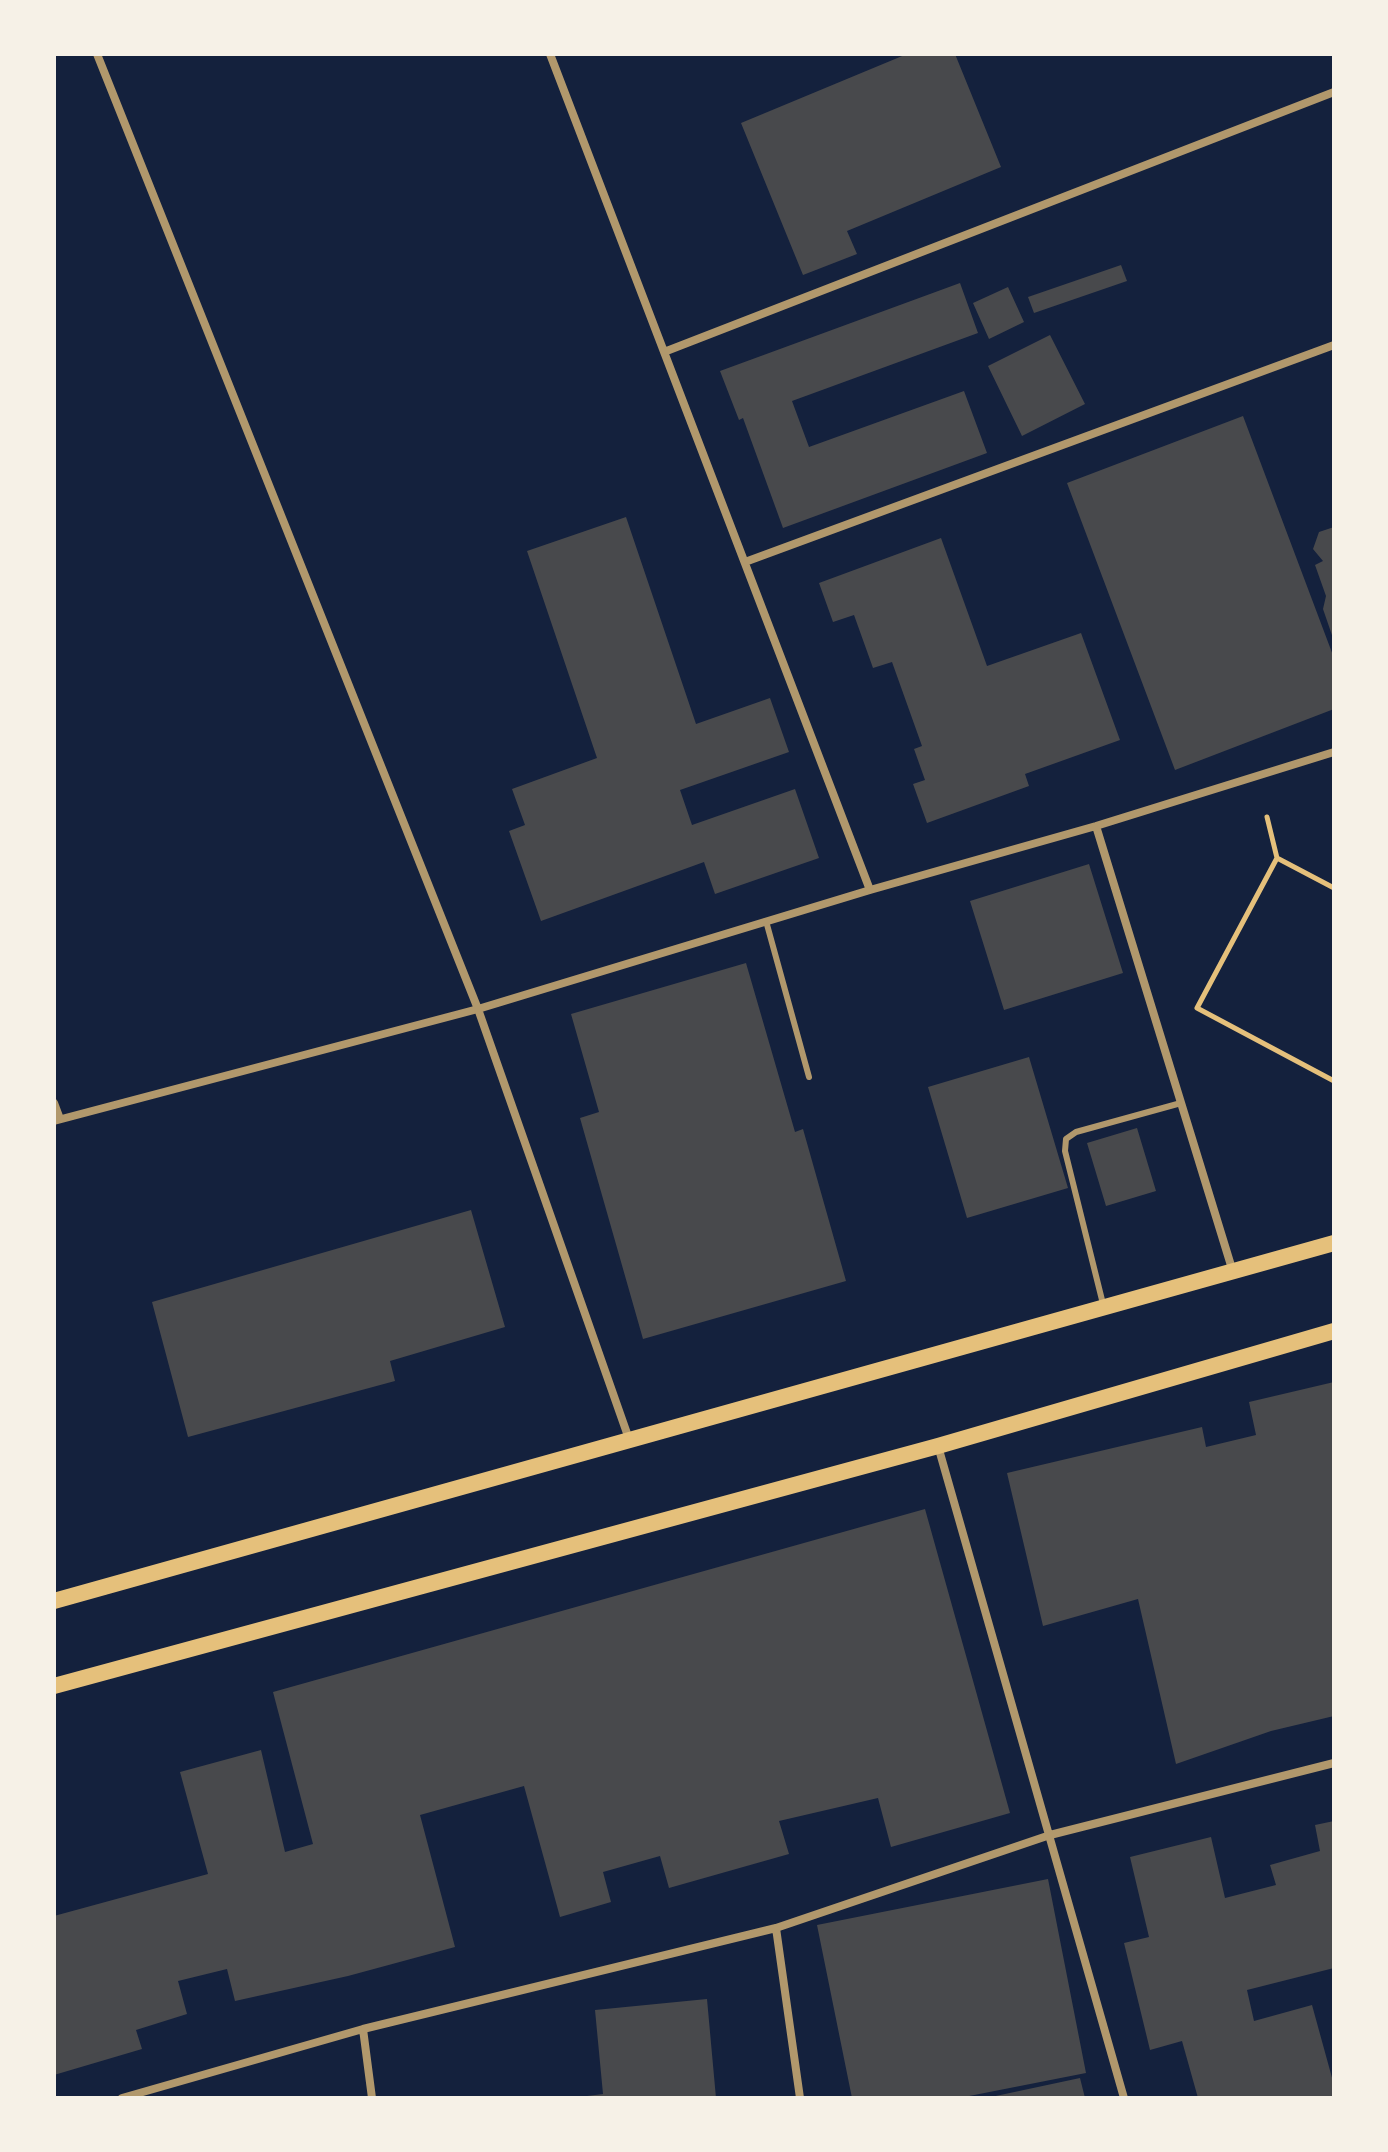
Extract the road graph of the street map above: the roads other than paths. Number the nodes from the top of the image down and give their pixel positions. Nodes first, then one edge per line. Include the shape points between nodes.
1 (97, 54) edge
2 (550, 54) edge
3 (1334, 92) edge
4 (1334, 345) edge
5 (664, 352) junction
6 (745, 562) junction
7 (1334, 752) edge
8 (1096, 826) junction
9 (870, 890) junction
10 (766, 921) junction
11 (478, 1009) junction
12 (809, 1077) dead end
13 (54, 1103) edge
14 (1181, 1103) junction
15 (57, 1120) edge
16 (1334, 1243) edge
17 (1233, 1272) junction
18 (1104, 1308) junction
19 (1334, 1331) edge
20 (629, 1439) junction
21 (938, 1446) junction
22 (54, 1601) edge
23 (54, 1686) edge
24 (1334, 1763) edge
25 (1050, 1835) junction
26 (776, 1928) junction
27 (363, 2029) junction
28 (122, 2098) edge
29 (372, 2098) edge
30 (800, 2098) edge
31 (1124, 2098) edge

1 - 11 street
2 - 5 street
3 - 5 street
4 - 6 street
5 - 6 street
6 - 9 street
7 - 8 street
8 - 9 street
8 - 14 street
9 - 10 street
10 - 11 street
10 - 12 lane
11 - 15 street
11 - 20 street
13 - 15 street
14 - 17 street
14 - 18 lane via 1066,1139
16 - 17 main road
17 - 18 main road
18 - 20 main road
19 - 21 main road
20 - 22 main road
21 - 23 main road
21 - 25 street
24 - 25 street
25 - 26 street
25 - 31 street
26 - 27 street
26 - 30 street
27 - 28 street
27 - 29 street

